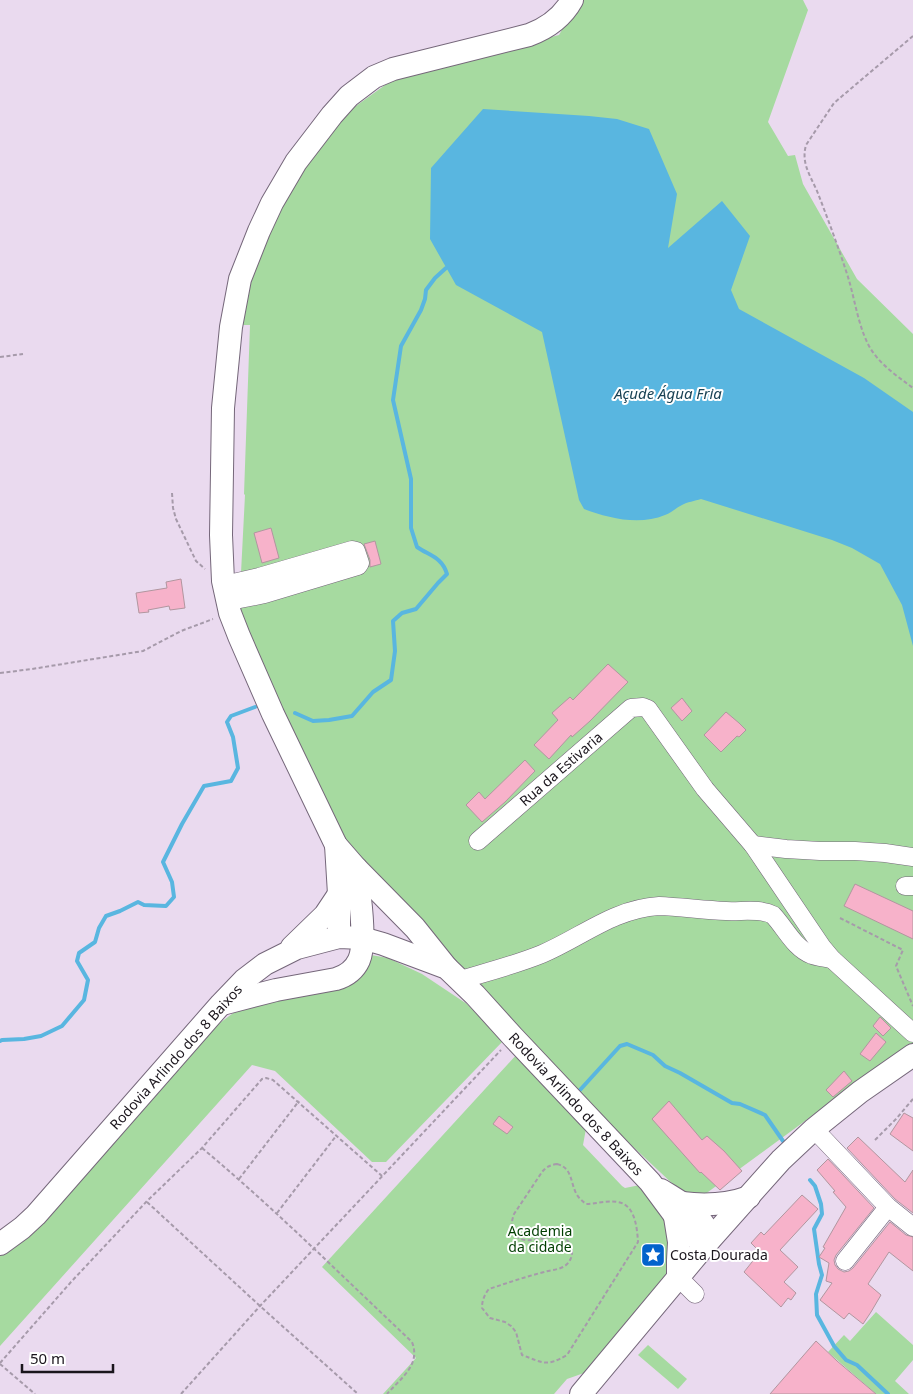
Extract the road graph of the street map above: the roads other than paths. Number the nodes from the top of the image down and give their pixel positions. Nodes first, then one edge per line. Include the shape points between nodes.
1 (572, 0) edge
2 (226, 595) junction
3 (478, 841) dead end
4 (336, 845) junction
5 (753, 845) junction
6 (913, 857) edge
7 (356, 868) junction
8 (339, 894) junction
9 (339, 937) junction
10 (362, 938) junction
11 (288, 951) junction
12 (832, 959) junction
13 (454, 974) junction
14 (221, 1004) junction
15 (913, 1033) edge
16 (913, 1054) edge
17 (814, 1129) junction
18 (750, 1196) junction
19 (888, 1207) junction
20 (679, 1210) junction
21 (913, 1227) edge
22 (710, 1239) junction
23 (0, 1244) edge
24 (845, 1261) dead end
25 (678, 1277) junction
26 (695, 1294) dead end
27 (589, 1389) edge

1 - 2 main road via 562,15 543,30 394,69 374,78 349,96 332,115 296,162 272,203 240,279 231,327 223,408 222,535
2 - 2 street via 240,599 265,594 360,563 356,551 352,550 248,580
2 - 4 main road via 270,707
3 - 5 street, Rua da Estivaria via 631,708 643,707 648,709 705,789
4 - 7 main road
4 - 8 main road
5 - 6 street
5 - 12 street
7 - 10 main road
7 - 13 main road via 415,928
8 - 9 main road
8 - 11 main road via 325,915
9 - 10 main road, Rodovia Arlindo dos 8 Baixos
9 - 11 main road, Rodovia Arlindo dos 8 Baixos
10 - 13 main road, Rodovia Arlindo dos 8 Baixos
10 - 14 main road via 358,962 343,977
11 - 14 main road, Rodovia Arlindo dos 8 Baixos via 252,973
12 - 13 street via 812,955 803,949 769,913 648,906 628,911 540,954
12 - 15 street
13 - 20 main road, Rodovia Arlindo dos 8 Baixos
14 - 23 main road, Rodovia Arlindo dos 8 Baixos via 42,1209
16 - 17 main road
17 - 18 main road
17 - 19 street
18 - 20 main road via 720,1205 695,1205
18 - 22 main road
19 - 21 street
19 - 24 street
20 - 22 main road, Rodovia Arlindo dos 8 Baixos via 689,1208 701,1219
20 - 25 main road
22 - 25 main road
25 - 26 street
25 - 27 main road

